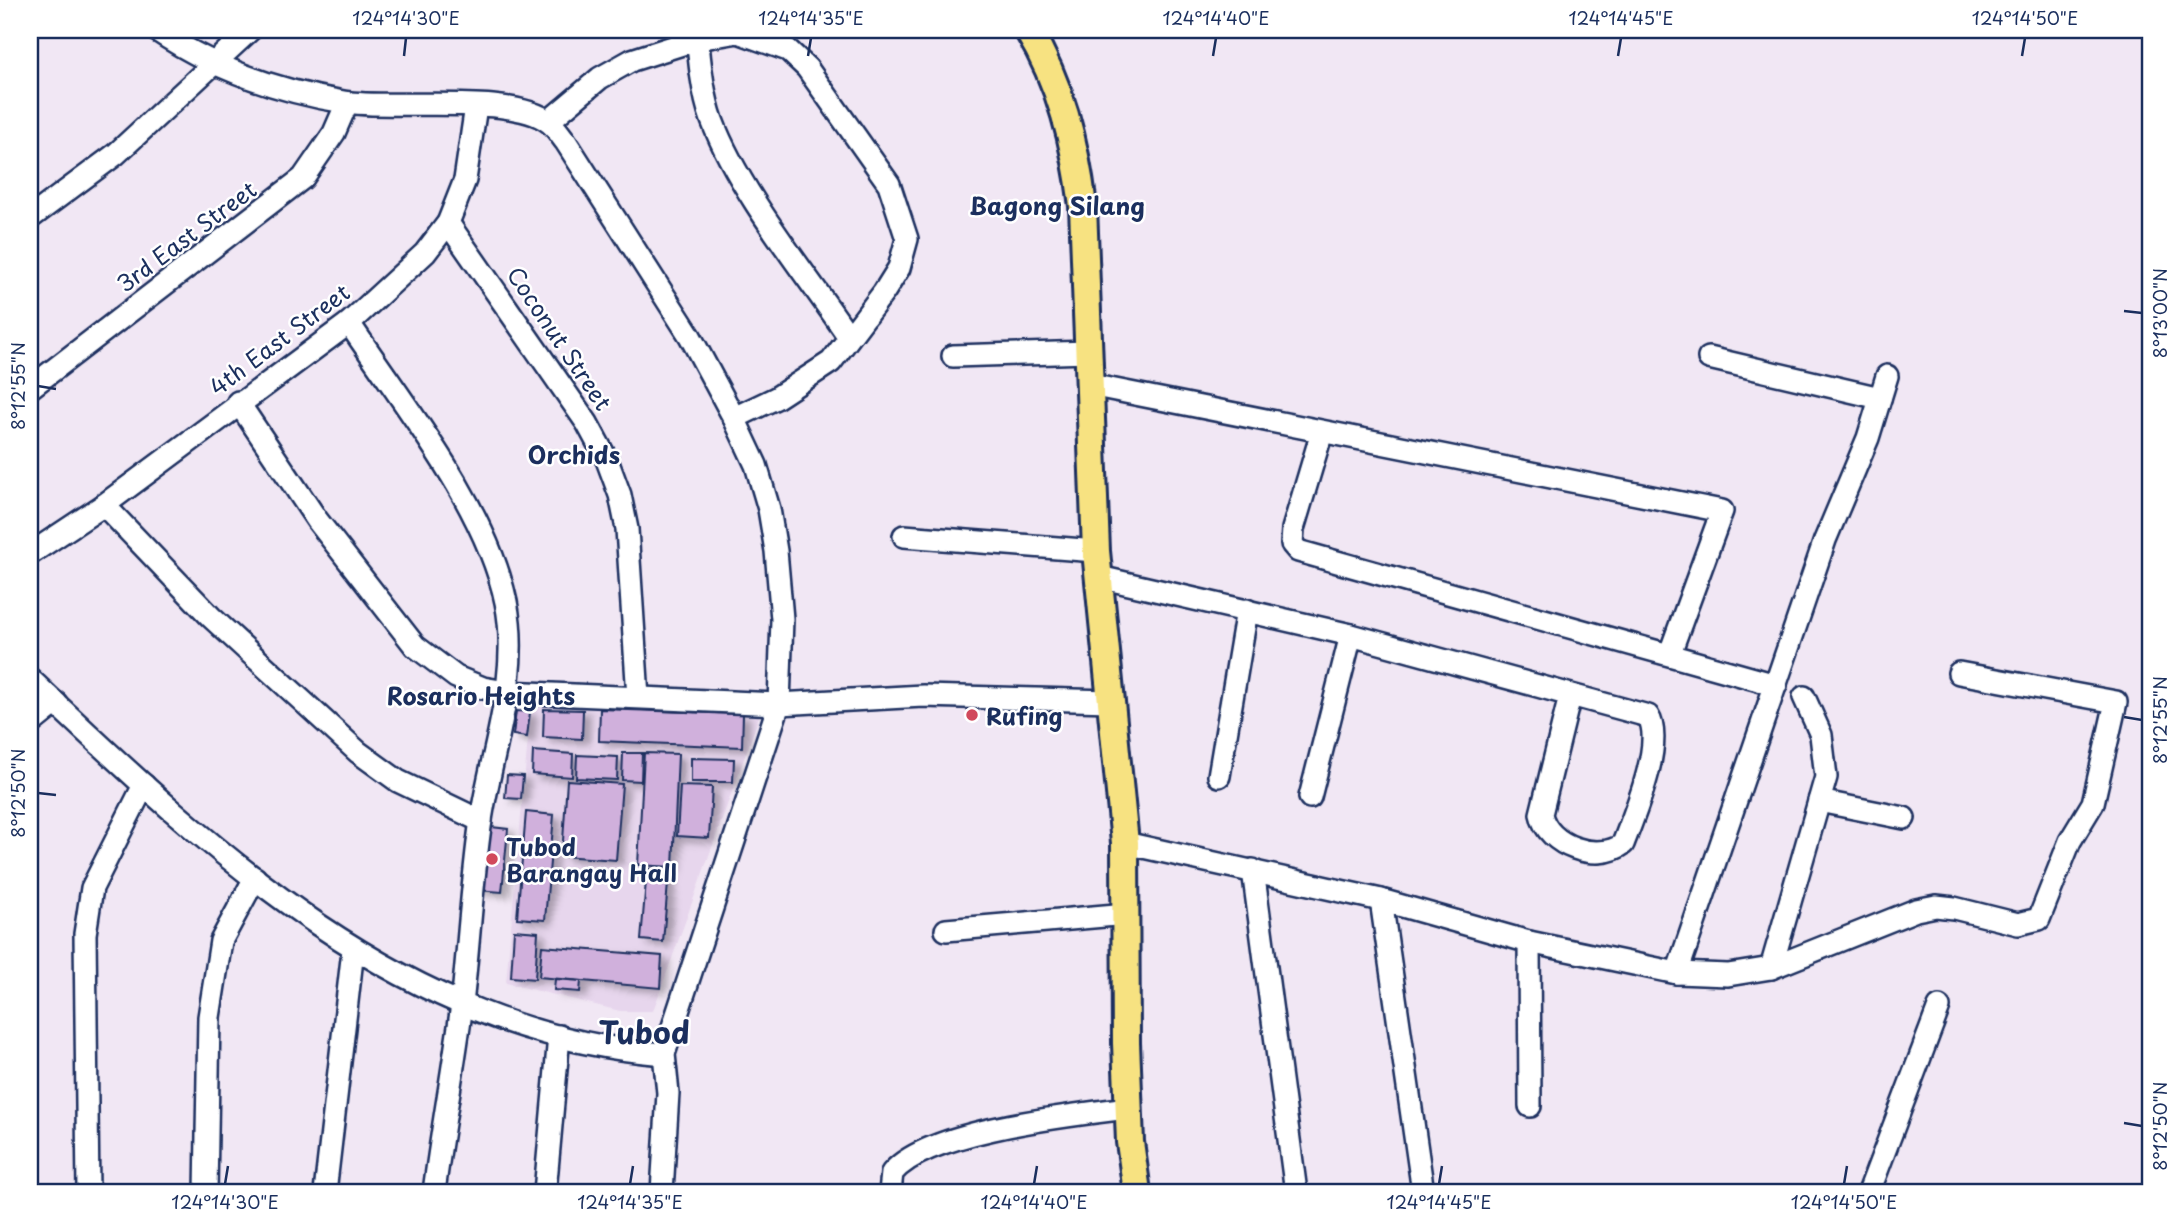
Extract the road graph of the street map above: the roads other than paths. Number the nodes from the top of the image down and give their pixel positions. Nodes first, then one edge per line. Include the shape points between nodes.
1 (156, 30) edge
2 (250, 30) edge
3 (1028, 30) edge
4 (697, 34) edge
5 (214, 64) junction
6 (346, 103) junction
7 (476, 106) junction
8 (548, 121) junction
9 (30, 218) edge
10 (448, 223) junction
11 (349, 323) junction
12 (849, 337) junction
13 (1089, 352) junction
14 (953, 356) dead end
15 (1709, 358) dead end
16 (1887, 376) dead end
17 (1090, 385) junction
18 (30, 388) edge
19 (1881, 398) junction
20 (238, 402) junction
21 (734, 418) junction
22 (1322, 432) junction
23 (104, 505) junction
24 (904, 536) dead end
25 (30, 554) edge
26 (1097, 564) junction
27 (1247, 610) junction
28 (1351, 635) junction
29 (1670, 653) junction
30 (1959, 673) dead end
31 (30, 679) edge
32 (1776, 685) junction
33 (506, 692) junction
34 (1570, 696) junction
35 (638, 697) junction
36 (1804, 697) dead end
37 (1111, 701) junction
38 (56, 703) junction
39 (779, 704) junction
40 (30, 724) edge
41 (1219, 776) dead end
42 (144, 785) junction
43 (1310, 797) dead end
44 (1819, 801) junction
45 (1904, 818) dead end
46 (481, 821) junction
47 (1125, 843) junction
48 (1253, 870) junction
49 (255, 878) junction
50 (1381, 900) junction
51 (1127, 914) junction
52 (946, 930) dead end
53 (1529, 942) junction
54 (354, 950) junction
55 (1771, 968) junction
56 (1677, 973) junction
57 (462, 1006) junction
58 (1939, 1007) dead end
59 (559, 1036) junction
60 (664, 1054) junction
61 (1530, 1106) dead end
62 (1128, 1108) junction
63 (88, 1192) edge
64 (206, 1192) edge
65 (325, 1192) edge
66 (434, 1192) edge
67 (545, 1192) edge
68 (662, 1192) edge
69 (890, 1192) edge
70 (1137, 1192) edge
71 (1296, 1192) edge
72 (1423, 1192) edge
73 (1869, 1192) edge

1 - 5 street
2 - 5 street
3 - 13 main road via 1058,88 1076,154 1086,248
4 - 8 street via 600,78
4 - 12 street via 711,118 732,165
4 - 12 street via 738,32 788,50 807,68 889,184 907,239 899,268
5 - 6 street
5 - 9 street via 116,154
6 - 7 street
6 - 18 street, 3rd East Street via 334,133 303,178
7 - 8 street via 524,110
7 - 10 street, 4th East Street via 465,180
8 - 21 street via 690,336
10 - 11 street, 4th East Street via 425,253
10 - 35 street, Coconut Street via 587,423 607,460 627,529
11 - 20 street, 4th East Street
11 - 33 street via 468,503 488,544 511,635
12 - 21 street via 831,362 809,379
13 - 14 street
13 - 17 main road
15 - 19 street
16 - 19 street
17 - 22 street
17 - 26 main road
19 - 32 street via 1825,540
20 - 23 street, 4th East Street
20 - 33 street via 317,520 415,646 456,677
21 - 39 street via 756,465 771,519 782,619
22 - 29 street via 1293,530 1294,548
22 - 29 street via 1722,511
23 - 25 street, 4th East Street
23 - 46 street via 211,617 358,752 398,781
24 - 26 street
26 - 27 street
26 - 37 main road
27 - 28 street
27 - 41 street
28 - 34 street
28 - 43 street
29 - 32 street
30 - 55 street via 2116,702 2093,803 2070,841 2039,919 2018,924 1936,906
31 - 38 street
32 - 56 street
33 - 35 street
33 - 46 street
34 - 34 street via 1648,716 1654,724 1650,760 1633,817 1623,844 1614,851 1578,848 1554,838 1543,827 1541,814
35 - 39 street
36 - 44 street via 1826,754
37 - 39 street via 923,696
37 - 47 main road
38 - 40 street
38 - 42 street
39 - 60 street
42 - 49 street
42 - 63 street via 92,888 85,934
44 - 45 street
44 - 55 street
46 - 57 street
47 - 48 street
47 - 51 main road
48 - 50 street
48 - 71 street
49 - 54 street
49 - 64 street via 221,941 209,1017
50 - 53 street
50 - 72 street
51 - 52 street
51 - 62 main road
53 - 56 street
53 - 61 street
54 - 57 street
54 - 65 street
55 - 56 street via 1728,975
57 - 59 street
57 - 66 street
58 - 73 street
59 - 60 street
59 - 67 street
60 - 68 street via 668,1093
62 - 69 street via 981,1131 909,1157 892,1173
62 - 70 main road

